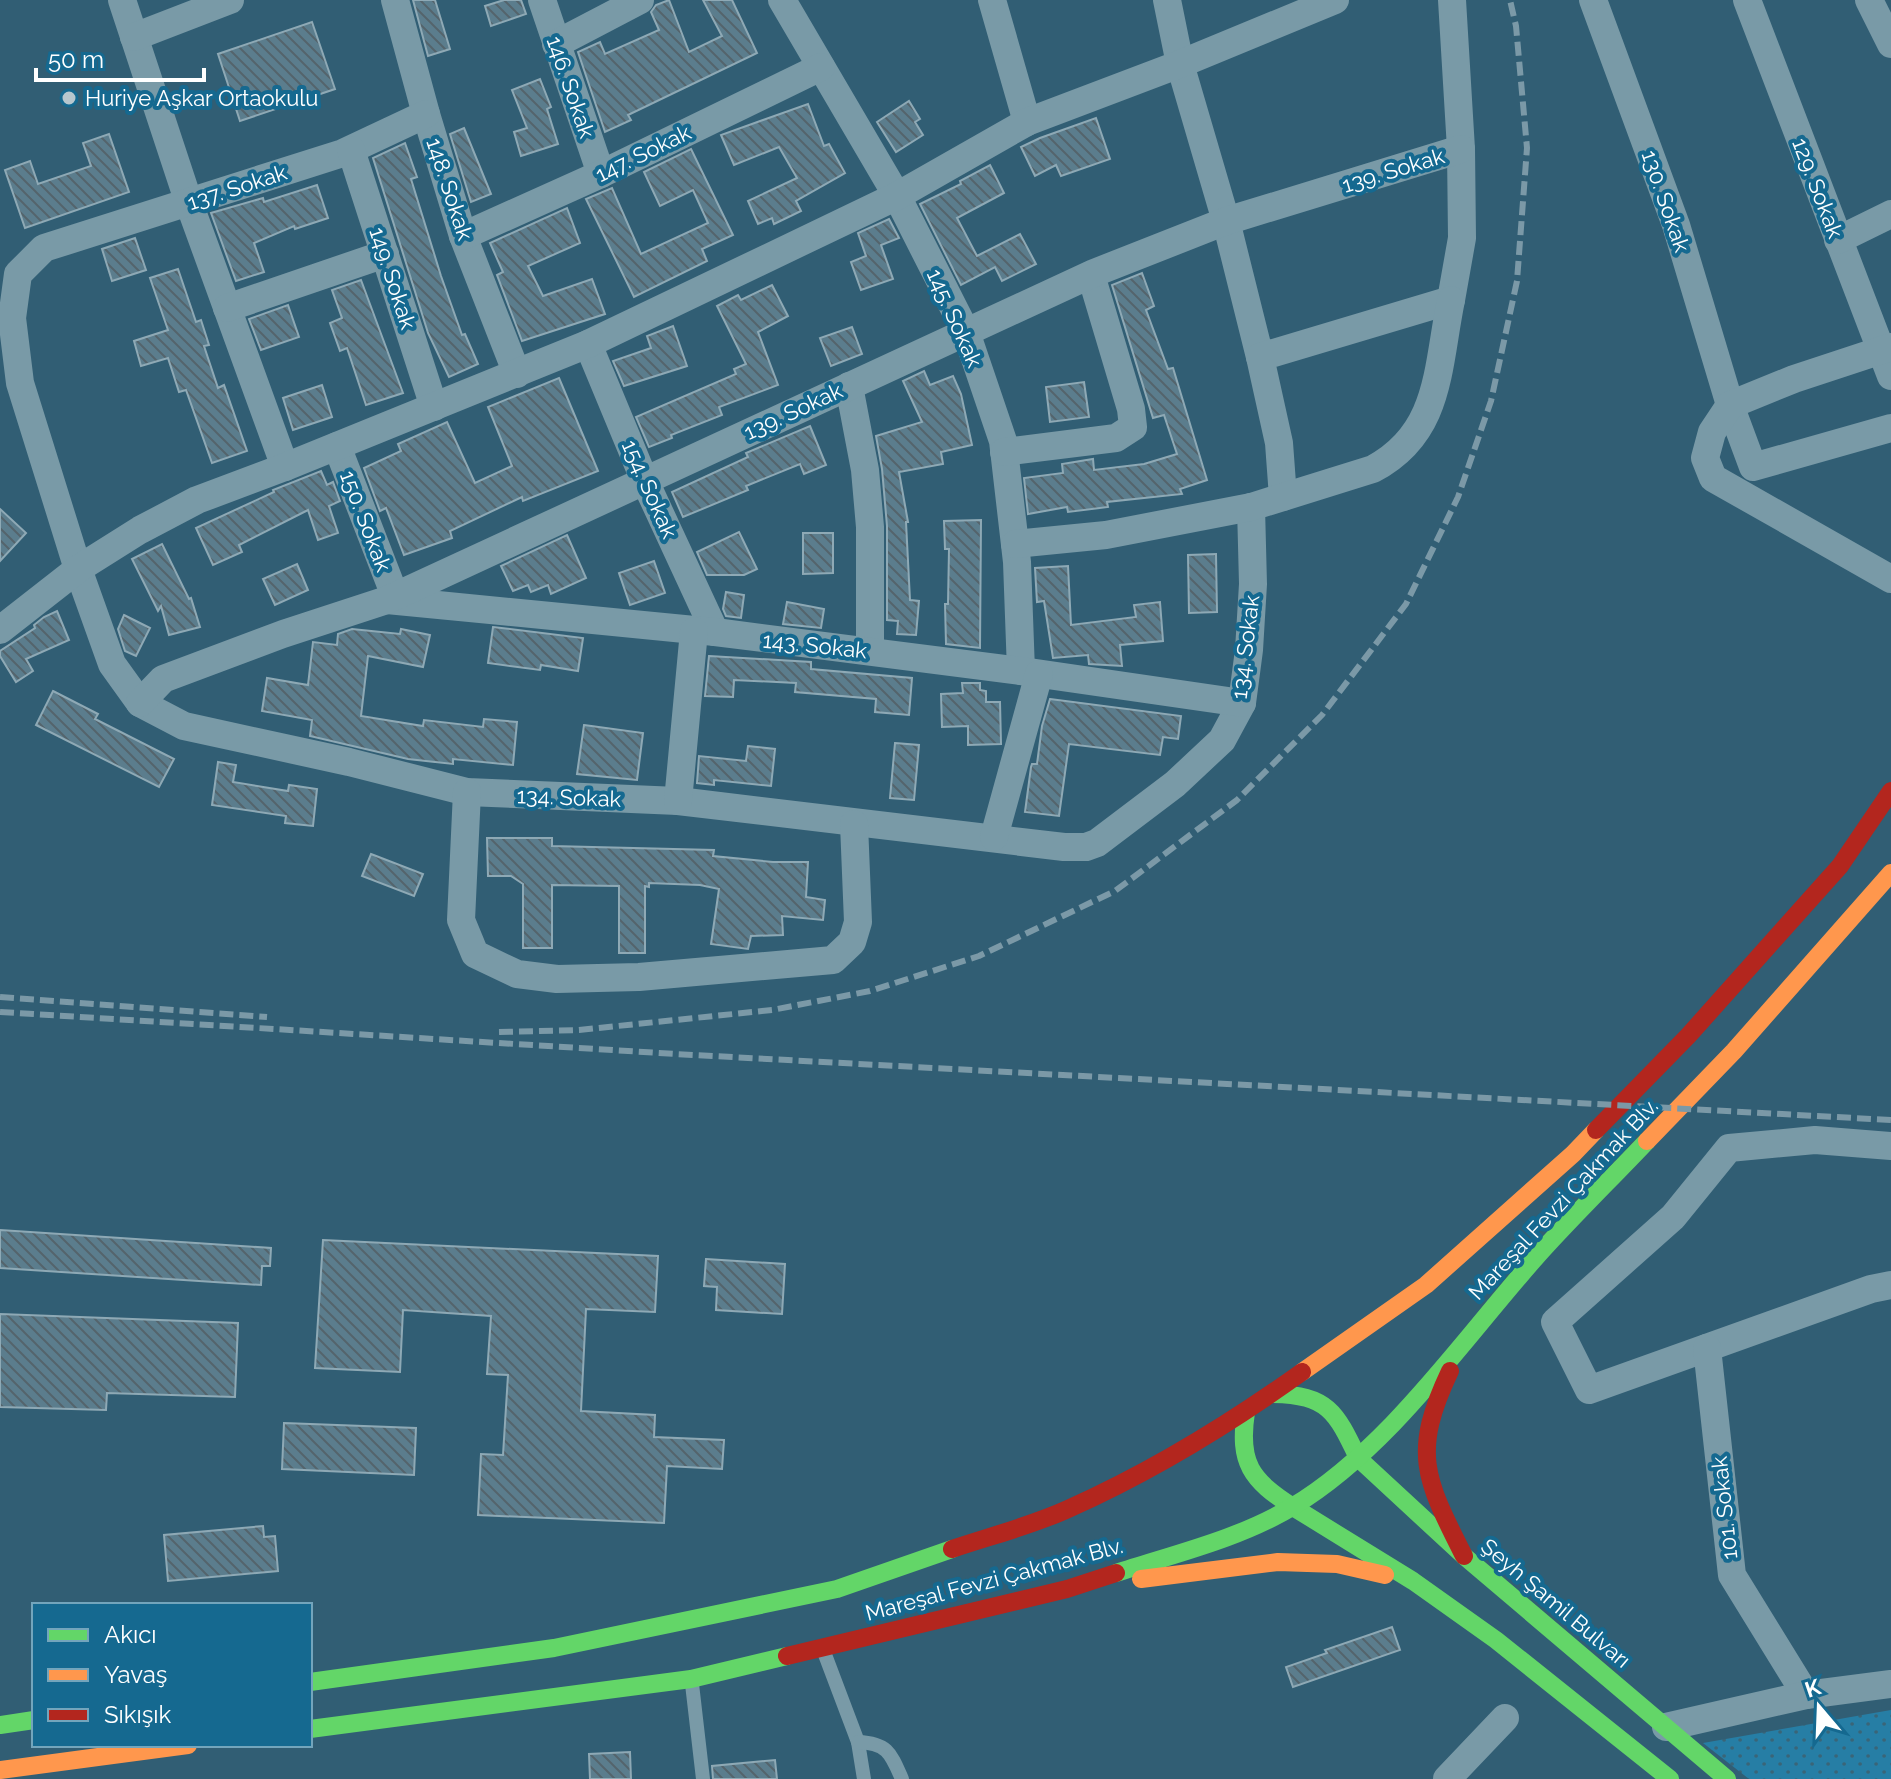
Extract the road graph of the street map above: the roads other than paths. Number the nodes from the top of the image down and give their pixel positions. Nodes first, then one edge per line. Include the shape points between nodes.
1 (122, 0) edge
2 (230, 0) edge
3 (395, 0) edge
4 (542, 0) edge
5 (640, 0) edge
6 (782, 0) edge
7 (992, 0) edge
8 (1167, 0) edge
9 (1335, 0) edge
10 (1452, 0) edge
11 (1593, 0) edge
12 (1747, 0) edge
13 (1869, 0) edge
14 (1306, 6) edge
15 (134, 37) junction
16 (556, 44) junction
17 (1891, 44) edge
18 (1180, 64) junction
19 (821, 67) junction
20 (426, 114) junction
21 (1027, 122) junction
22 (1461, 149) junction
23 (351, 150) junction
24 (601, 174) junction
25 (897, 196) junction
26 (189, 203) junction
27 (1891, 214) edge
28 (1226, 221) junction
29 (463, 236) junction
30 (1838, 240) junction
31 (44, 248) joint
32 (385, 254) junction
33 (1091, 275) junction
34 (1451, 300) junction
35 (227, 308) junction
36 (966, 332) junction
37 (588, 344) junction
38 (1260, 357) junction
39 (1887, 358) edge
40 (517, 374) junction
41 (849, 386) junction
42 (10, 390) edge
43 (1730, 405) junction
44 (434, 407) junction
45 (1891, 428) edge
46 (337, 446) junction
47 (1004, 452) junction
48 (285, 467) junction
49 (1753, 467) junction
50 (1713, 478) junction
51 (644, 479) junction
52 (1283, 497) junction
53 (1251, 507) junction
54 (1015, 544) junction
55 (78, 569) junction
56 (1891, 579) edge
57 (391, 598) junction
58 (0, 630) edge
59 (705, 632) junction
60 (870, 651) junction
61 (1030, 672) junction
62 (140, 703) junction
63 (1242, 703) junction
64 (1891, 791) edge
65 (467, 792) junction
66 (678, 801) junction
67 (854, 824) junction
68 (994, 837) junction
69 (1891, 873) edge
70 (1891, 1146) edge
71 (1891, 1285) edge
72 (1707, 1348) junction
73 (1458, 1352) junction
74 (1273, 1394) junction
75 (1246, 1412) junction
76 (1358, 1458) junction
77 (1293, 1507) junction
78 (1464, 1556) junction
79 (1413, 1581) junction
80 (1067, 1589) junction
81 (822, 1648) junction
82 (691, 1679) junction
83 (312, 1682) edge
84 (1891, 1684) edge
85 (1806, 1695) junction
86 (1505, 1718) dead end
87 (32, 1720) edge
88 (0, 1725) edge
89 (1666, 1727) junction
90 (312, 1729) edge
91 (858, 1742) junction
92 (173, 1747) edge
93 (0, 1770) edge
94 (703, 1779) edge
95 (864, 1779) edge
96 (902, 1779) edge
97 (1447, 1779) edge
98 (1670, 1779) edge
99 (1727, 1779) edge

1 - 15 street
2 - 15 street
3 - 20 street, 148. Sokak
4 - 16 street, 146. Sokak
5 - 16 street
6 - 19 street, 145. Sokak
7 - 21 street
8 - 18 street
9 - 14 street
10 - 22 street
11 - 43 street, 130. Sokak via 1676,225
12 - 30 street, 129. Sokak
13 - 17 street
14 - 18 street
15 - 26 street
16 - 24 street, 146. Sokak
18 - 21 street
18 - 28 street
19 - 24 street, 147. Sokak
19 - 25 street, 145. Sokak
20 - 23 street, 137. Sokak
20 - 29 street, 148. Sokak
21 - 25 street
22 - 28 street, 139. Sokak
22 - 34 street via 1462,238
23 - 26 street, 137. Sokak
23 - 32 street, 149. Sokak
24 - 29 street, 147. Sokak
25 - 36 street, 145. Sokak
25 - 37 street
26 - 31 street, 137. Sokak
26 - 35 street
27 - 30 street
28 - 33 street, 139. Sokak
28 - 38 street
29 - 40 street, 148. Sokak
30 - 39 street, 129. Sokak
31 - 42 street, 134. Sokak via 18,274
32 - 35 street
32 - 44 street, 149. Sokak
33 - 36 street, 139. Sokak
33 - 47 street via 1133,427 1116,438
34 - 38 street
34 - 52 street via 1429,411 1414,437 1373,469
35 - 48 street
36 - 41 street, 139. Sokak
36 - 47 street, 145. Sokak
37 - 40 street
37 - 51 street, 154. Sokak
38 - 52 street via 1279,443
39 - 43 street via 1794,379
40 - 44 street
41 - 51 street, 139. Sokak
41 - 60 street via 870,527
42 - 55 street, 134. Sokak
43 - 49 street, 130. Sokak
43 - 50 street via 1712,432 1705,458
44 - 46 street
45 - 49 street
46 - 48 street
46 - 57 street, 150. Sokak
47 - 54 street, 145. Sokak
48 - 55 street via 197,500
49 - 50 street
50 - 56 street
51 - 57 street, 139. Sokak
51 - 59 street, 154. Sokak
52 - 53 street
53 - 54 street via 1106,535
53 - 63 street, 134. Sokak via 1253,584
54 - 61 street, 145. Sokak
55 - 58 street
55 - 62 street, 134. Sokak via 112,664
57 - 59 street, 143. Sokak
57 - 62 street, 139. Sokak via 163,679
59 - 60 street, 143. Sokak
59 - 66 street
60 - 61 street, 143. Sokak
61 - 63 street, 143. Sokak
61 - 68 street, 145. Sokak
62 - 65 street, 134. Sokak via 184,726
63 - 68 street, 134. Sokak via 1222,740 1175,784 1097,843 1064,847
64 - 74 main road, Mareşal Fevzi Çakmak Blv. via 1840,866 1688,1036 1573,1154 1426,1285
65 - 66 street, 134. Sokak
65 - 67 street via 461,920 475,954 517,974 557,979 833,960 852,942 858,922
66 - 67 street, 134. Sokak
67 - 68 street, 134. Sokak
69 - 73 main road, Mareşal Fevzi Çakmak Blv. via 1734,1051 1537,1256
70 - 72 street via 1815,1140 1729,1148 1673,1217 1555,1322 1589,1390
71 - 72 street
72 - 85 street, 101. Sokak via 1732,1575
73 - 76 main road, Mareşal Fevzi Çakmak Blv.
73 - 78 main road via 1431,1416 1425,1466
74 - 75 main road, Mareşal Fevzi Çakmak Blv.
74 - 76 main road via 1303,1393 1326,1403
75 - 77 main road via 1243,1457 1268,1491
75 - 83 main road, Mareşal Fevzi Çakmak Blv. via 1163,1462 1066,1510 837,1589 554,1648
76 - 77 main road, Mareşal Fevzi Çakmak Blv.
76 - 78 main road, Şeyh Şamil Bulvarı
77 - 79 main road
77 - 80 main road, Mareşal Fevzi Çakmak Blv. via 1249,1529
78 - 89 main road, Şeyh Şamil Bulvarı
79 - 80 main road via 1337,1564 1278,1562
79 - 98 main road
80 - 81 main road, Mareşal Fevzi Çakmak Blv.
81 - 82 main road, Mareşal Fevzi Çakmak Blv.
81 - 91 lane
82 - 90 main road, Mareşal Fevzi Çakmak Blv.
82 - 94 lane
84 - 85 street
85 - 89 street
86 - 97 street
87 - 88 main road
89 - 99 main road, Şeyh Şamil Bulvarı
91 - 95 lane
91 - 96 lane via 888,1750
92 - 93 main road

